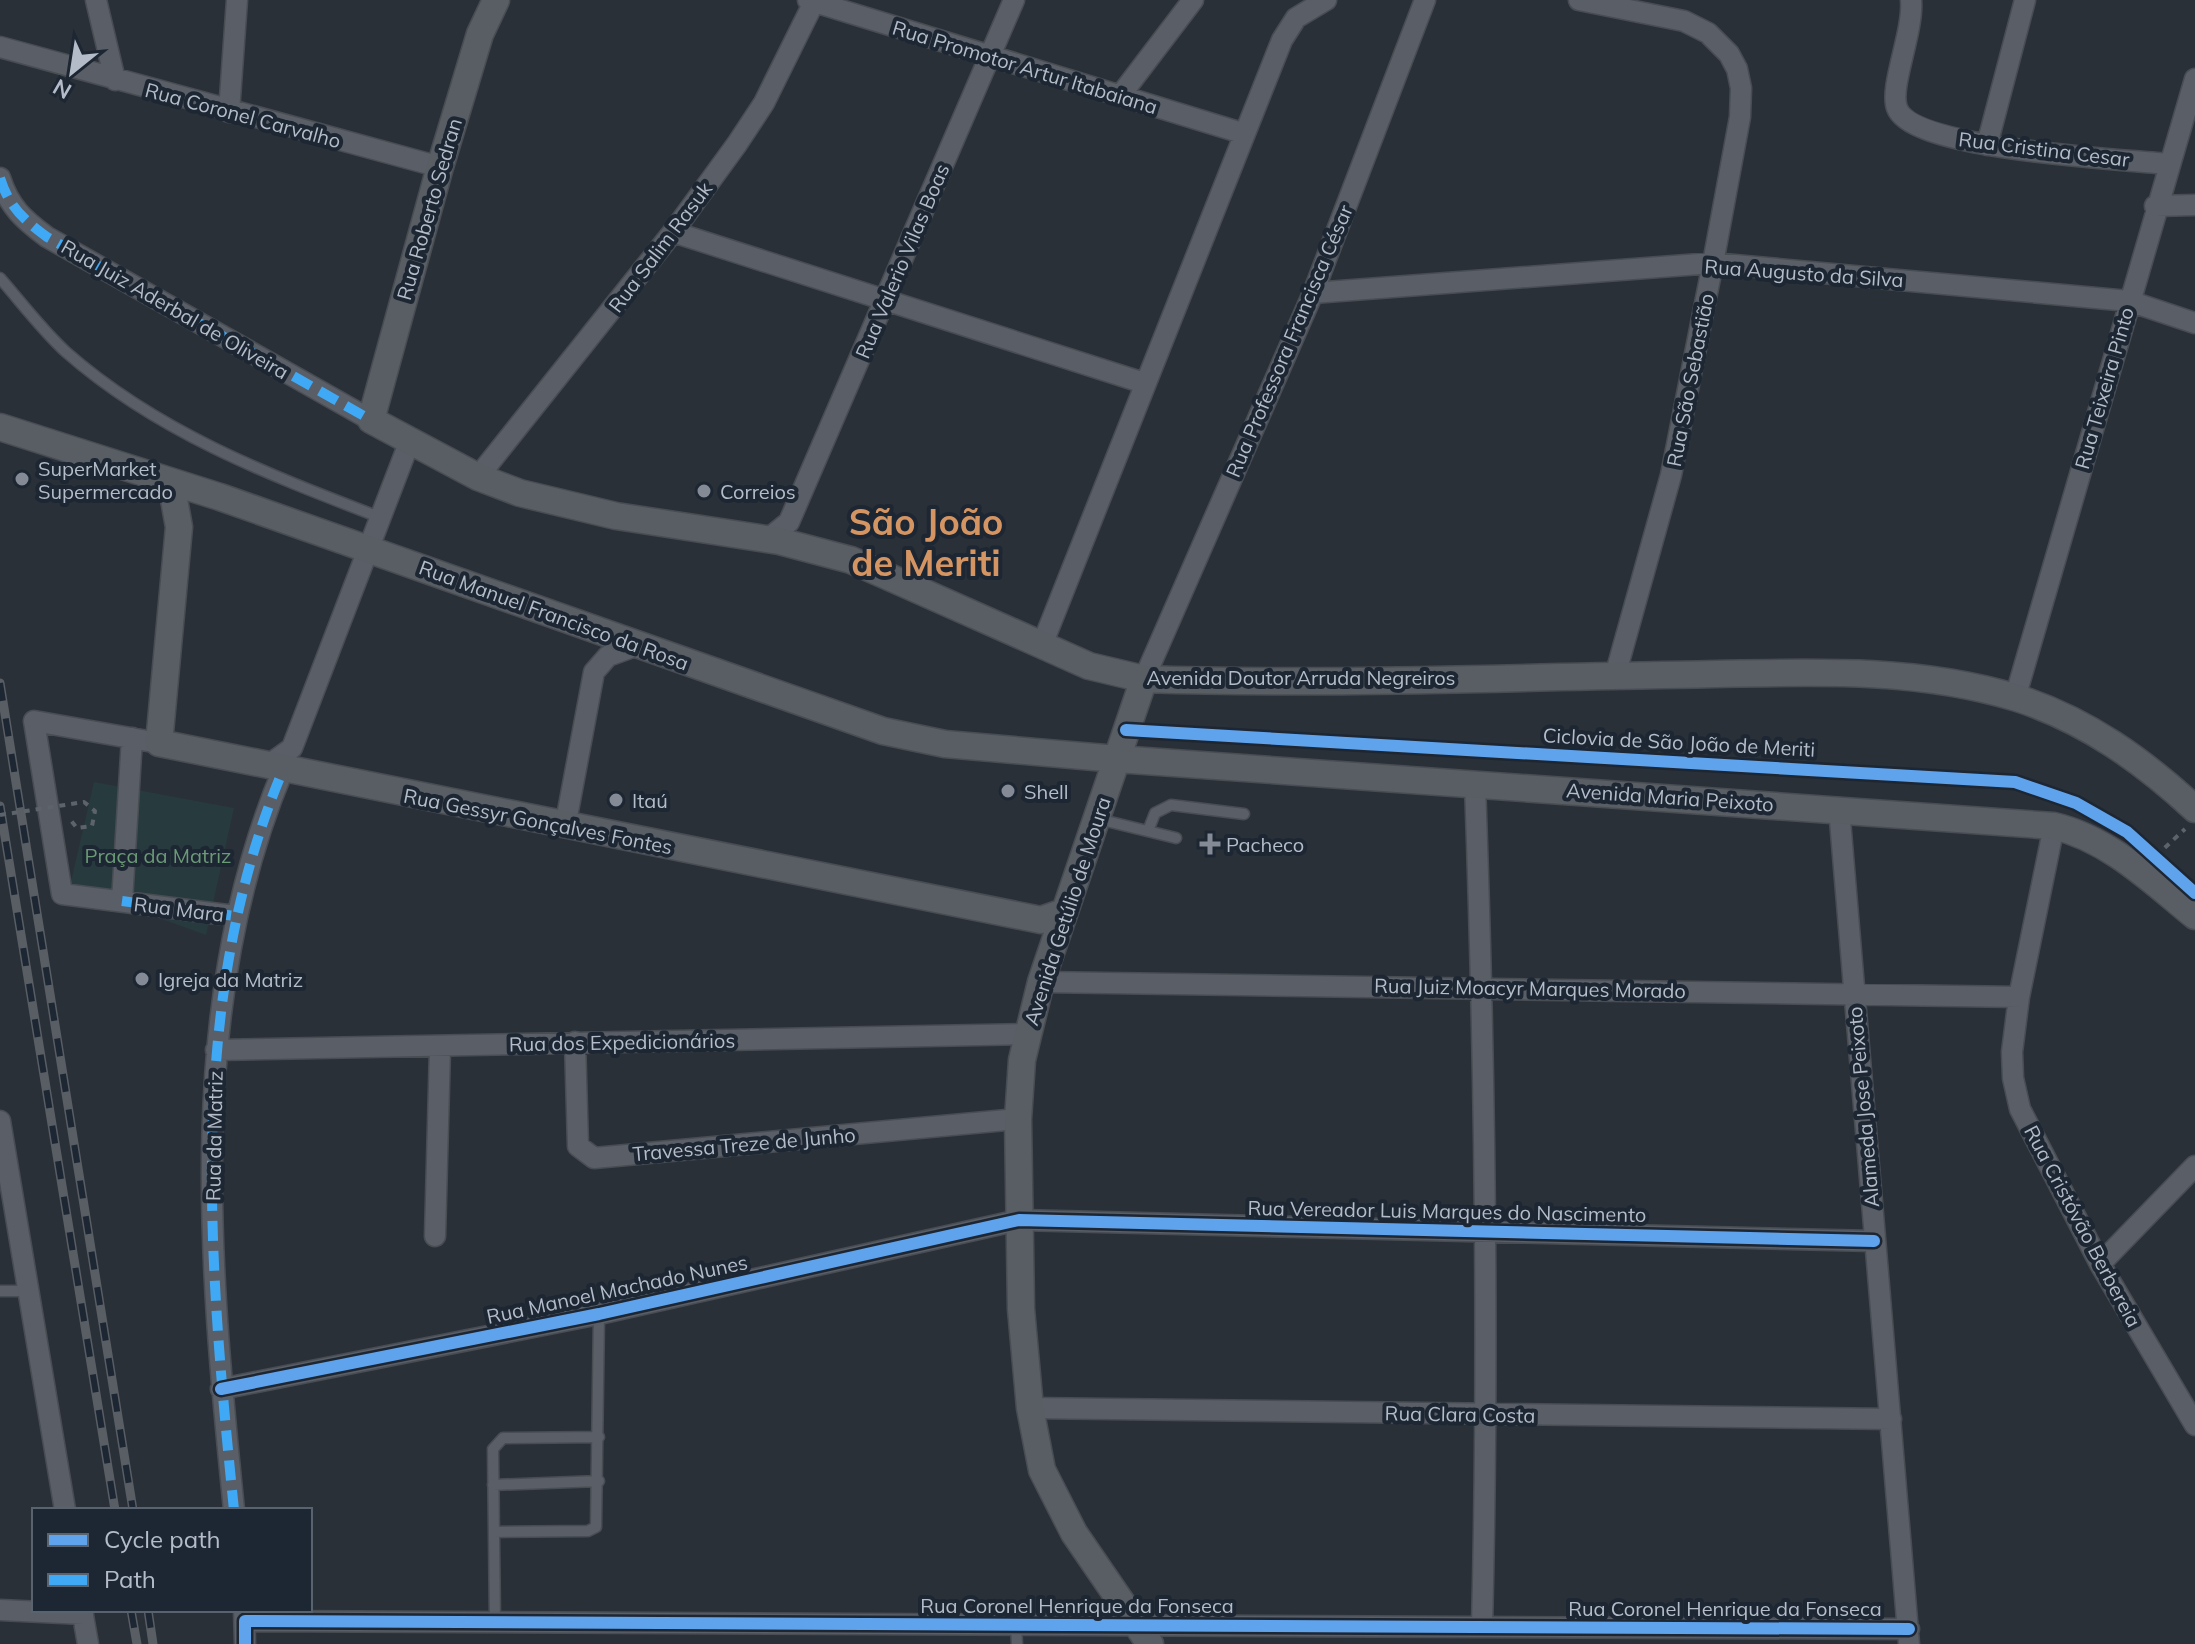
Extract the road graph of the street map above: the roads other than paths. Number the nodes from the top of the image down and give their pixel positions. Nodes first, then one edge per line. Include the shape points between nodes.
1 (96, 0) edge
2 (237, 0) edge
3 (496, 0) edge
4 (1014, 0) edge
5 (1193, 0) edge
6 (1326, 0) edge
7 (1425, 0) edge
8 (1579, 0) edge
9 (1911, 0) edge
10 (2025, 0) edge
11 (812, 1) edge
12 (0, 47) edge
13 (988, 57) junction
14 (2195, 79) edge
15 (115, 80) junction
16 (1120, 96) junction
17 (229, 112) junction
18 (1242, 133) junction
19 (1987, 145) junction
20 (2168, 164) junction
21 (440, 167) junction
22 (0, 178) edge
23 (2195, 205) edge
24 (2155, 206) junction
25 (673, 232) junction
26 (1713, 263) junction
27 (0, 278) edge
28 (1313, 293) junction
29 (887, 298) junction
30 (2129, 301) junction
31 (2195, 323) edge
32 (1144, 383) junction
33 (371, 420) junction
34 (0, 427) edge
35 (409, 443) junction
36 (478, 477) junction
37 (171, 483) junction
38 (220, 497) junction
39 (379, 517) junction
40 (179, 527) junction
41 (792, 533) junction
42 (367, 548) junction
43 (638, 645) junction
44 (1042, 645) junction
45 (1615, 676) junction
46 (1144, 679) junction
47 (2015, 698) junction
48 (34, 721) joint
49 (132, 738) junction
50 (159, 743) junction
51 (1117, 759) junction
52 (275, 768) junction
53 (1475, 784) junction
54 (1839, 808) junction
55 (2195, 809) edge
56 (1244, 814) dead end
57 (1098, 819) junction
58 (2054, 826) junction
59 (565, 827) junction
60 (1148, 831) junction
61 (1176, 838) dead end
62 (122, 901) junction
63 (235, 916) junction
64 (2195, 916) edge
65 (1054, 924) junction
66 (1041, 982) junction
67 (1482, 987) junction
68 (1853, 992) junction
69 (2019, 997) junction
70 (1027, 1034) junction
71 (575, 1042) junction
72 (440, 1048) junction
73 (216, 1050) junction
74 (1018, 1119) junction
75 (0, 1121) edge
76 (2195, 1166) edge
77 (1019, 1220) junction
78 (1486, 1232) junction
79 (435, 1236) dead end
80 (1874, 1241) junction
81 (2100, 1264) junction
82 (0, 1291) edge
83 (28, 1291) junction
84 (599, 1314) junction
85 (221, 1389) junction
86 (1030, 1408) junction
87 (1488, 1414) junction
88 (1891, 1419) junction
89 (2195, 1425) edge
90 (599, 1437) junction
91 (599, 1481) junction
92 (493, 1485) junction
93 (65, 1508) edge
94 (234, 1508) edge
95 (494, 1532) junction
96 (0, 1610) edge
97 (32, 1611) edge
98 (83, 1612) edge
99 (244, 1616) edge
100 (495, 1623) junction
101 (1482, 1627) junction
102 (1017, 1634) edge
103 (1143, 1634) edge
104 (1360, 1636) edge
105 (1909, 1636) edge
106 (88, 1644) edge
107 (245, 1644) edge

1 - 15 street
2 - 17 street
3 - 21 main road, Rua Roberto Sedran via 480,34
4 - 13 street, Rua Valerio Vilas Boas
5 - 16 street
6 - 18 street via 1296,18 1282,40
7 - 28 street, Rua Professora Francisca César
8 - 26 street, Rua São Sebastião via 1684,21 1718,41 1737,69 1740,117
9 - 19 street, Rua Cristina Cesar via 1911,28 1895,95 1901,116 1935,134
10 - 19 street
11 - 13 street, Rua Promotor Artur Itabaiana
11 - 25 street, Rua Salim Rasuk via 764,103
12 - 15 street, Rua Coronel Carvalho
13 - 16 street, Rua Promotor Artur Itabaiana
13 - 29 street, Rua Valerio Vilas Boas
14 - 20 street, Rua Teixeira Pinto
15 - 17 street, Rua Coronel Carvalho
16 - 18 street, Rua Promotor Artur Itabaiana
17 - 21 street, Rua Coronel Carvalho
18 - 32 street
19 - 20 street, Rua Cristina Cesar
20 - 24 street, Rua Teixeira Pinto
21 - 33 main road, Rua Roberto Sedran
22 - 33 street, Rua Juiz Aderbal de Oliveira via 19,216 47,237
23 - 24 street
24 - 30 street, Rua Teixeira Pinto
25 - 29 street
25 - 36 street, Rua Salim Rasuk
26 - 28 street, Rua Augusto da Silva
26 - 30 street, Rua Augusto da Silva
26 - 45 street, Rua São Sebastião via 1671,475
27 - 39 lane via 64,350 130,402 243,464
28 - 46 street, Rua Professora Francisca César
29 - 32 street
29 - 41 street, Rua Valerio Vilas Boas
30 - 31 street, Rua Augusto da Silva
30 - 47 street, Rua Teixeira Pinto
32 - 44 street
33 - 35 main road, Avenida Doutor Arruda Negreiros
34 - 37 main road, Rua Manuel Francisco da Rosa
35 - 36 main road, Avenida Doutor Arruda Negreiros
35 - 39 street, Rua da Matriz
36 - 41 main road, Avenida Doutor Arruda Negreiros via 616,516 768,539
37 - 38 main road, Rua Manuel Francisco da Rosa
37 - 40 main road
38 - 40 main road via 201,505
38 - 42 main road, Rua Manuel Francisco da Rosa
39 - 42 street, Rua da Matriz
40 - 50 main road
41 - 44 main road, Avenida Doutor Arruda Negreiros
42 - 43 main road, Rua Manuel Francisco da Rosa
42 - 52 street, Rua da Matriz via 292,748
43 - 51 main road, Rua Manuel Francisco da Rosa via 883,731 945,744
43 - 59 street via 608,656 594,672
44 - 46 main road, Avenida Doutor Arruda Negreiros via 1089,666
45 - 46 main road, Avenida Doutor Arruda Negreiros
45 - 47 main road, Avenida Doutor Arruda Negreiros via 1901,676
46 - 51 main road, Avenida Getúlio de Moura
47 - 55 main road, Avenida Doutor Arruda Negreiros via 2133,755
48 - 49 street, Rua Gessyr Gonçalves Fontes
48 - 62 street, Rua Mara via 62,894
49 - 50 street, Rua Gessyr Gonçalves Fontes
49 - 62 street
50 - 52 main road, Rua Gessyr Gonçalves Fontes
51 - 53 main road, Avenida Maria Peixoto
51 - 57 main road, Avenida Getúlio de Moura
52 - 59 main road, Rua Gessyr Gonçalves Fontes
52 - 63 street, Rua da Matriz
53 - 54 main road, Avenida Maria Peixoto
53 - 67 street
54 - 58 main road, Avenida Maria Peixoto
54 - 68 street, Alameda Jose Peixoto
56 - 60 lane via 1171,805 1155,813
57 - 60 lane
57 - 65 main road, Avenida Getúlio de Moura
58 - 64 main road, Avenida Maria Peixoto via 2151,860
58 - 69 street, Rua Cristóvão Berbereia
59 - 65 main road, Rua Gessyr Gonçalves Fontes
60 - 61 lane
62 - 63 street, Rua Mara
63 - 73 street, Rua da Matriz
65 - 66 main road, Avenida Getúlio de Moura
66 - 67 street, Rua Juiz Moacyr Marques Morado
66 - 70 main road, Avenida Getúlio de Moura
67 - 68 street, Rua Juiz Moacyr Marques Morado
67 - 78 street
68 - 69 street, Rua Juiz Moacyr Marques Morado
68 - 80 street, Alameda Jose Peixoto
69 - 81 street, Rua Cristóvão Berbereia via 2012,1052 2020,1109
70 - 71 street, Rua dos Expedicionários
70 - 74 main road, Avenida Getúlio de Moura
71 - 72 street, Rua dos Expedicionários
71 - 74 street, Travessa Treze de Junho via 578,1146 594,1158
72 - 73 street, Rua dos Expedicionários
72 - 79 street
73 - 85 street, Rua da Matriz via 213,1201
74 - 77 main road, Avenida Getúlio de Moura
75 - 83 street
76 - 81 street
77 - 78 street, Rua Vereador Luis Marques do Nascimento
77 - 84 street, Rua Manoel Machado Nunes
77 - 86 main road, Avenida Getúlio de Moura
78 - 80 street, Rua Vereador Luis Marques do Nascimento
78 - 87 street
80 - 88 street, Alameda Jose Peixoto
81 - 89 street, Rua Cristóvão Berbereia
82 - 83 lane
83 - 93 street
84 - 85 street, Rua Manoel Machado Nunes
84 - 90 lane
85 - 94 street, Rua da Matriz
86 - 87 street, Rua Clara Costa
86 - 103 main road, Avenida Getúlio de Moura via 1042,1470 1054,1496
87 - 88 street, Rua Clara Costa
87 - 101 street
88 - 105 street, Alameda Jose Peixoto
90 - 91 lane
90 - 92 lane via 503,1438 493,1449
91 - 92 lane
91 - 95 lane via 599,1520 588,1531
92 - 95 lane
95 - 100 lane
96 - 97 street
98 - 106 street
99 - 100 street, Rua Coronel Henrique da Fonseca
99 - 107 street
100 - 102 street, Rua Coronel Henrique da Fonseca
101 - 104 street, Rua Coronel Henrique da Fonseca
101 - 105 street, Rua Coronel Henrique da Fonseca
102 - 103 street, Rua Coronel Henrique da Fonseca
103 - 104 street, Rua Coronel Henrique da Fonseca

